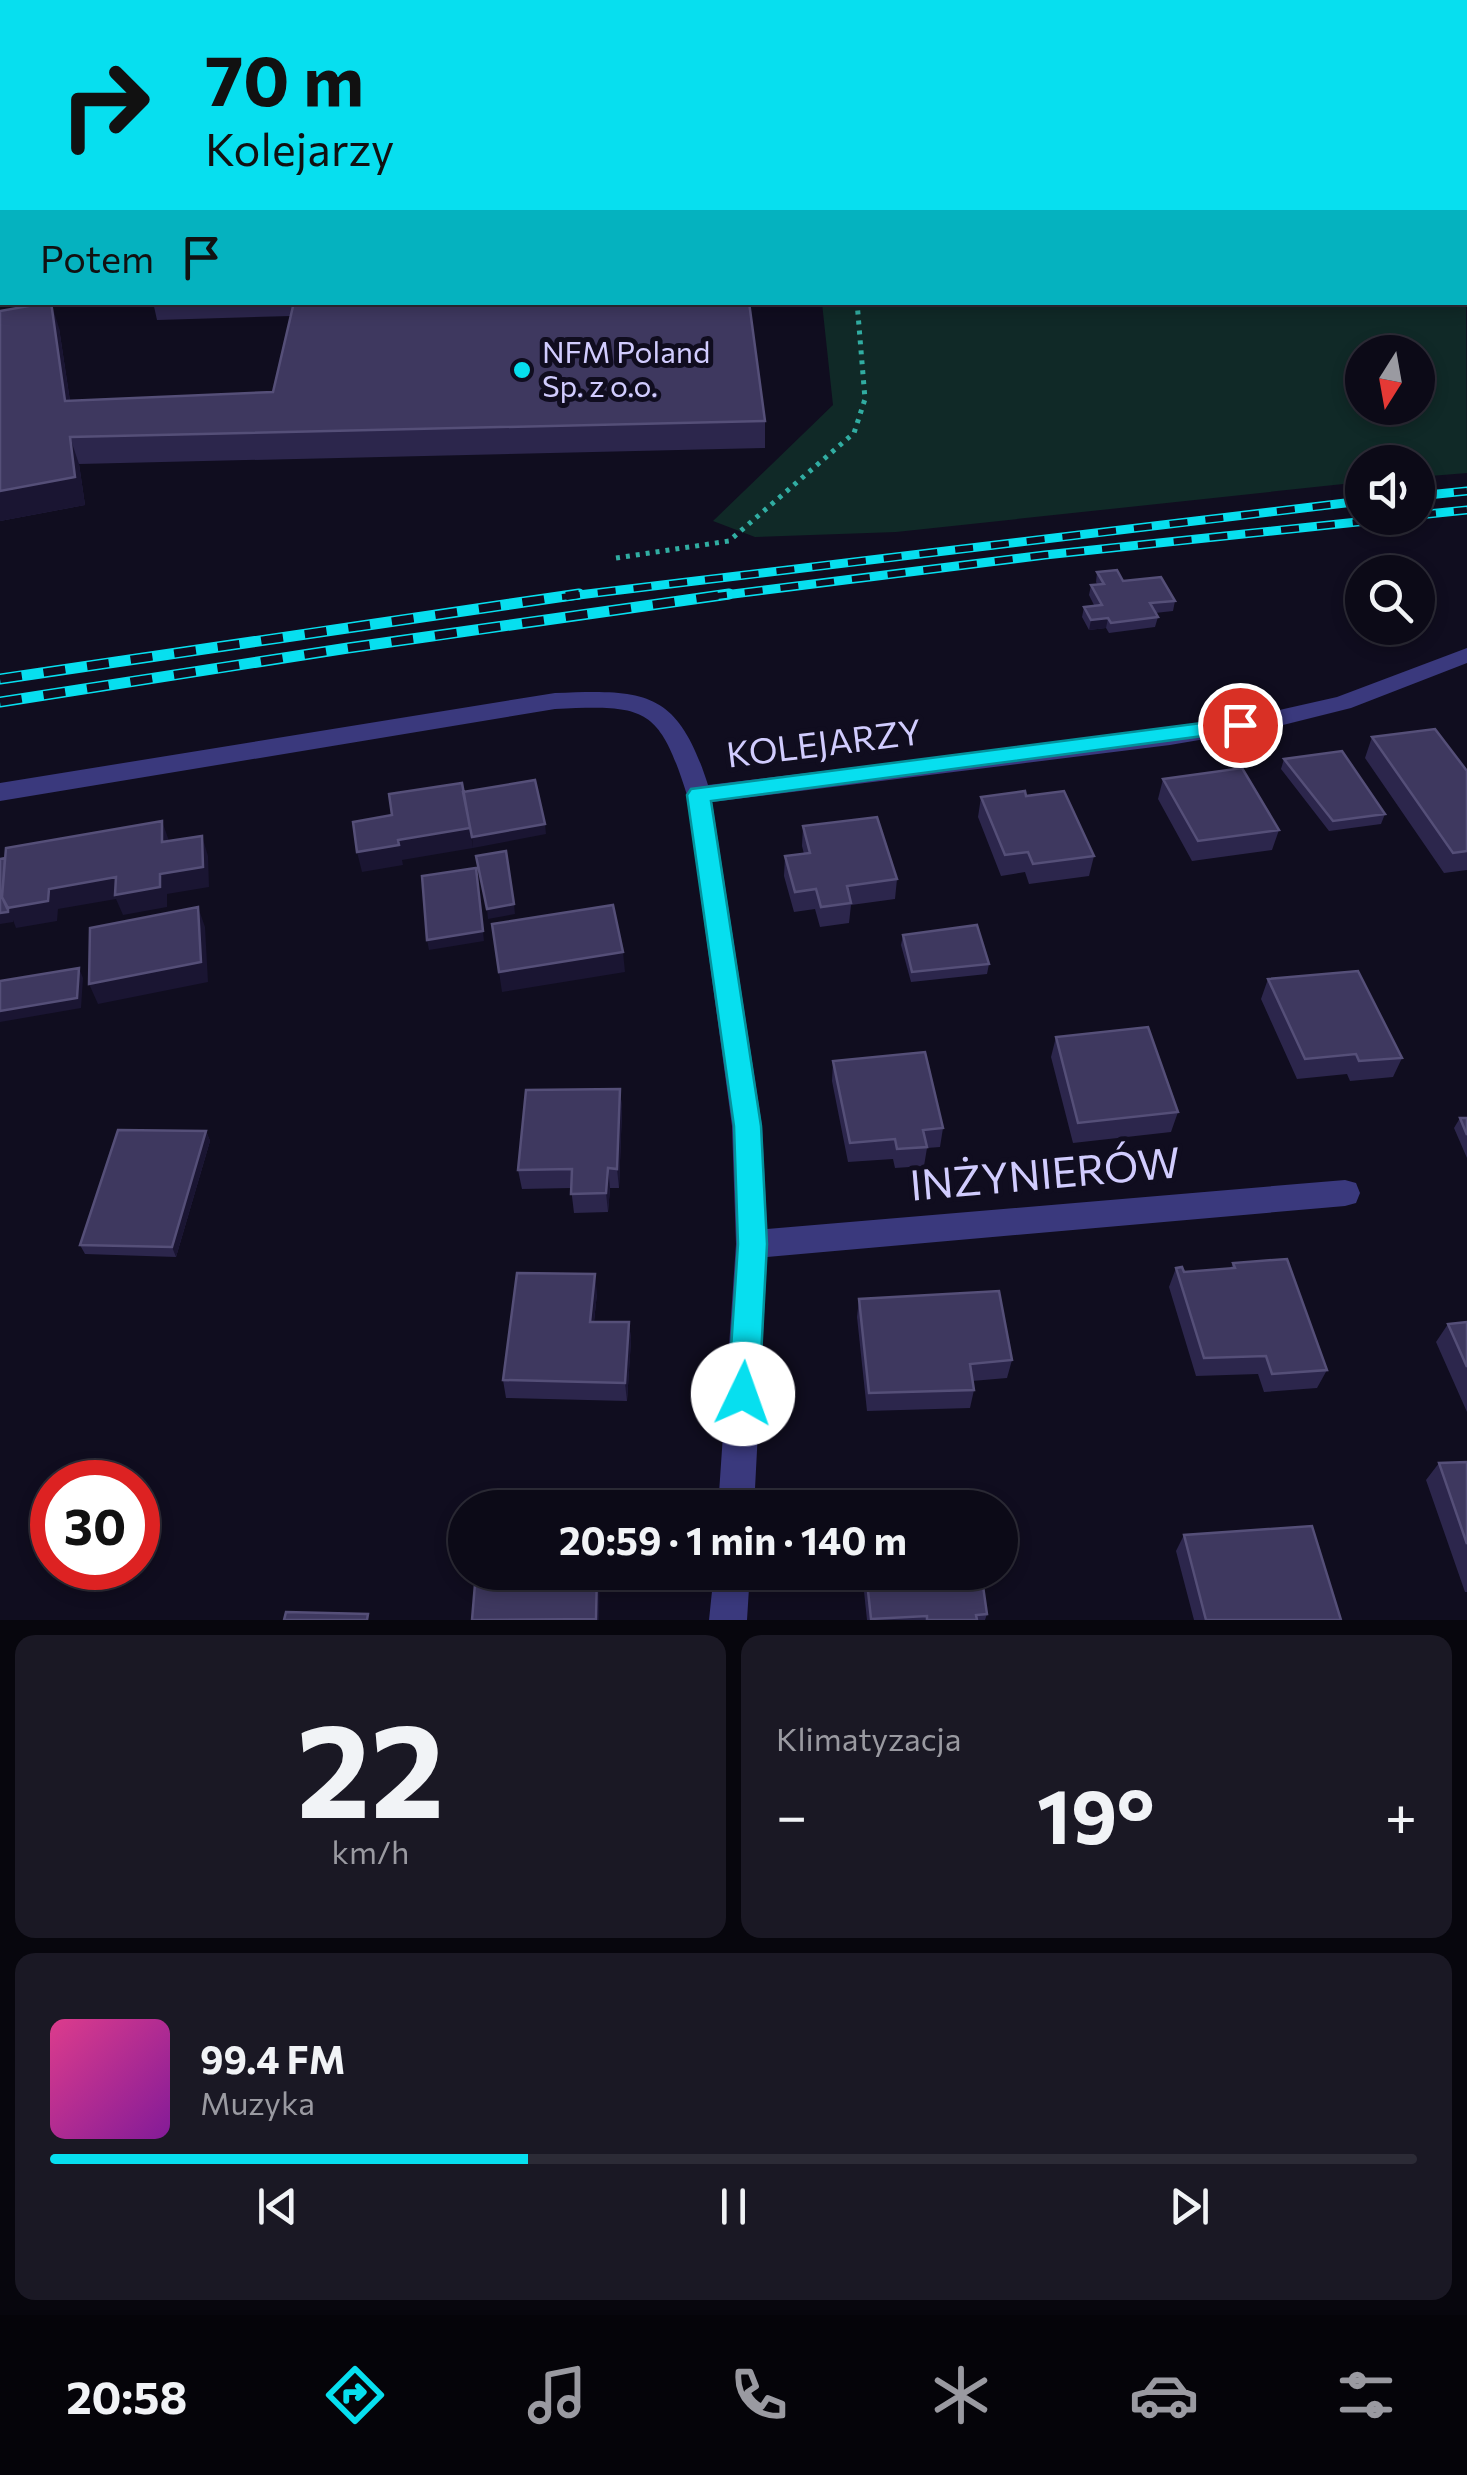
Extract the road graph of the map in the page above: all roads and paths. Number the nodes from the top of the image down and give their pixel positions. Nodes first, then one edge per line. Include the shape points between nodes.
1 (856, 305) edge
2 (616, 558) dead end
3 (1467, 655) edge
4 (0, 792) edge
5 (698, 795) junction
6 (1345, 1194) dead end
7 (752, 1244) junction
8 (737, 1490) edge
9 (730, 1590) edge
10 (728, 1620) edge

1 - 2 path via 865,399 854,433 730,541
3 - 5 street, KOLEJARZY via 1344,703 1275,719
4 - 5 street, KOLEJARZY via 604,698 648,706 672,722
5 - 7 street via 747,1126
6 - 7 street, INŻYNIERÓW
7 - 8 street
9 - 10 street

